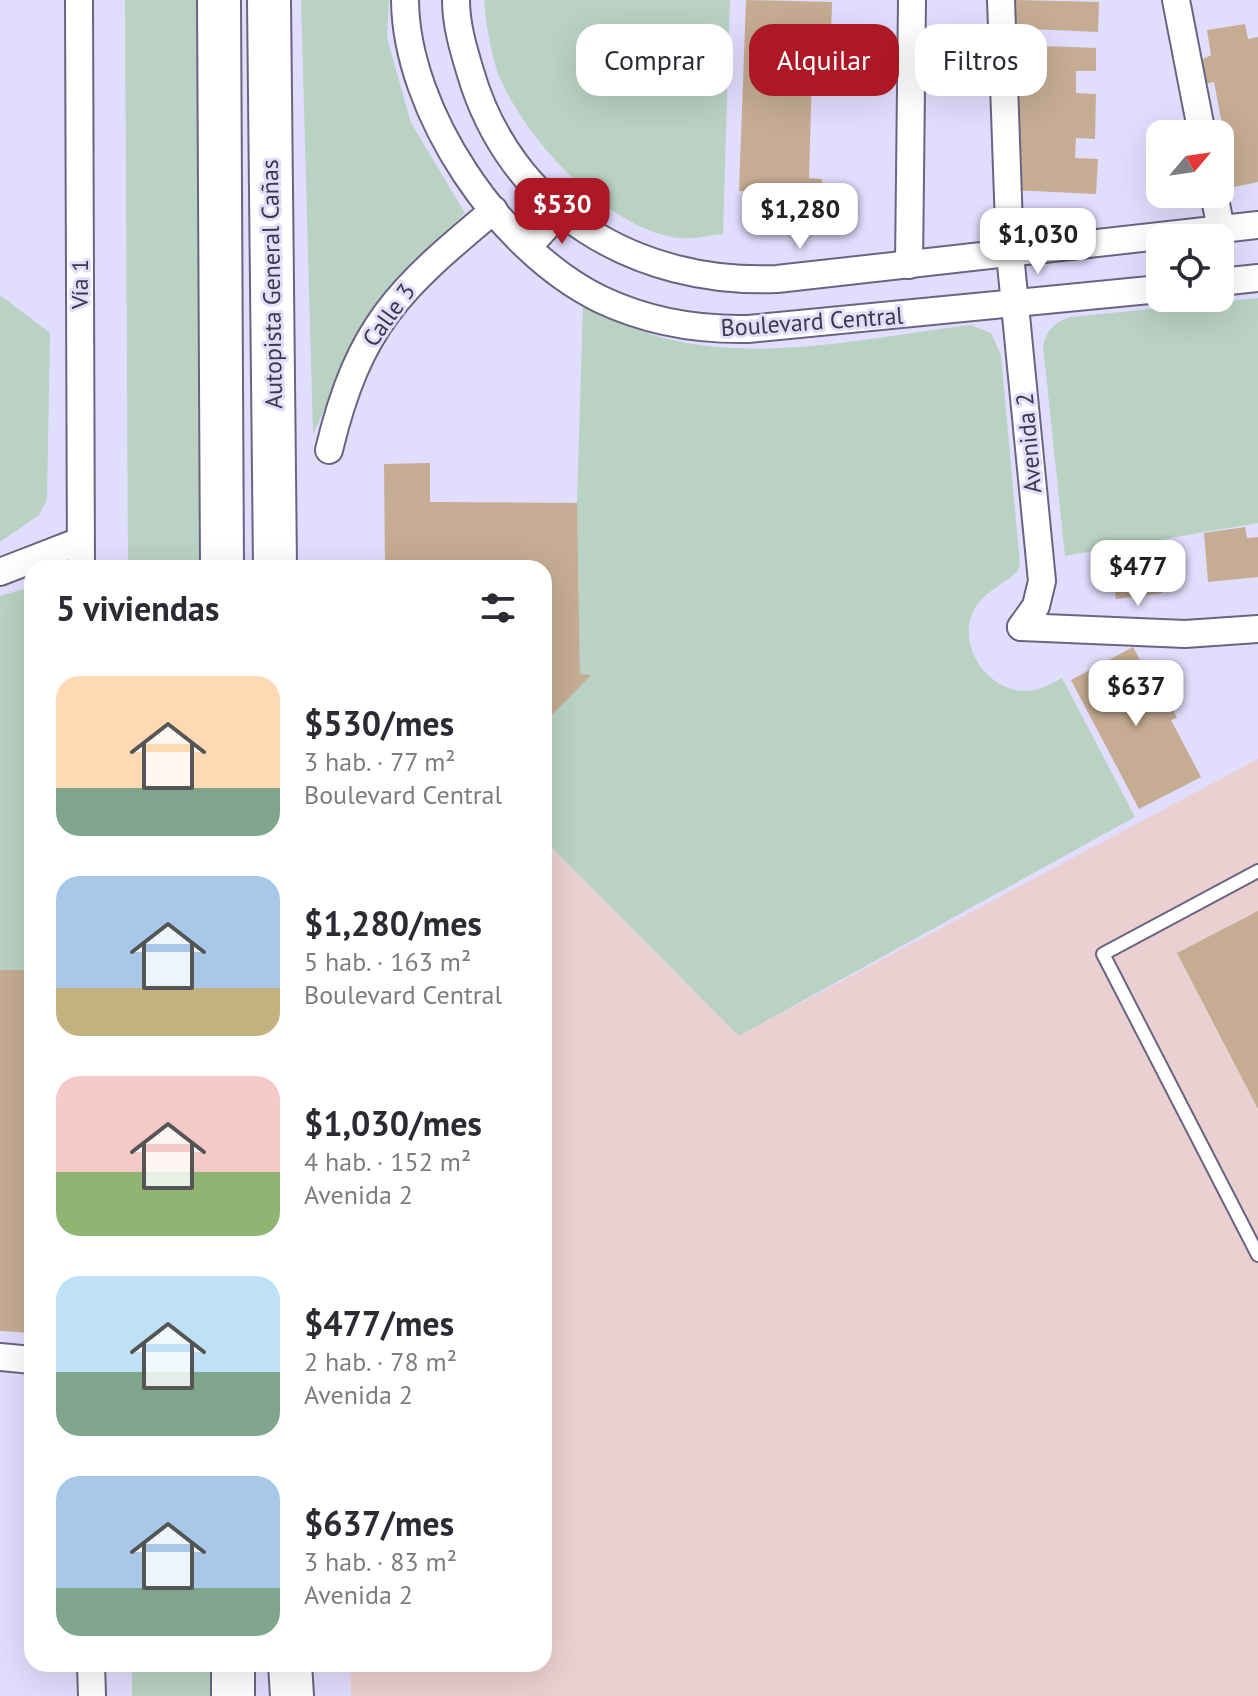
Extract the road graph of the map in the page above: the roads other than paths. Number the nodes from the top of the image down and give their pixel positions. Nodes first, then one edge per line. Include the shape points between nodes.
1 (79, 0) edge
2 (219, 0) edge
3 (269, 0) edge
4 (405, 0) edge
5 (456, 0) edge
6 (912, 0) edge
7 (1001, 0) edge
8 (1176, 0) edge
9 (1199, 120) edge
10 (511, 159) junction
11 (476, 186) junction
12 (494, 210) junction
13 (560, 212) junction
14 (1258, 225) edge
15 (1234, 228) edge
16 (1146, 238) edge
17 (528, 247) junction
18 (1010, 254) junction
19 (909, 265) junction
20 (1258, 278) edge
21 (1234, 281) edge
22 (1146, 291) edge
23 (1016, 305) junction
24 (329, 450) dead end
25 (80, 541) junction
26 (31, 560) edge
27 (81, 560) edge
28 (222, 560) edge
29 (275, 560) edge
30 (24, 563) edge
31 (0, 572) edge
32 (1258, 629) edge
33 (1258, 871) edge
34 (1258, 1255) edge
35 (0, 1357) edge
36 (24, 1359) edge
37 (91, 1672) edge
38 (233, 1672) edge
39 (288, 1672) edge
40 (91, 1696) edge
41 (233, 1696) edge
42 (289, 1696) edge

1 - 25 street, Vía 1
2 - 28 highway, Autopista General Cañas
3 - 29 highway, Autopista General Cañas
4 - 11 street, Boulevard Central via 421,86
5 - 10 street, Boulevard Central via 475,90
6 - 19 street
7 - 18 street, Avenida 2
8 - 9 street
10 - 11 street
10 - 13 street, Boulevard Central
11 - 12 street, Boulevard Central
12 - 17 street, Boulevard Central
12 - 24 street, Calle 3 via 427,266 381,318 352,374
13 - 17 street
13 - 19 street, Boulevard Central via 608,245 696,276 777,279
14 - 15 street, Boulevard Central
16 - 18 street, Boulevard Central
17 - 23 street, Boulevard Central via 599,298 692,328 748,329
18 - 19 street, Boulevard Central
18 - 23 street, Avenida 2
20 - 21 street
22 - 23 street, Boulevard Central
23 - 32 street, Avenida 2 via 1042,581 1036,606 1021,627 1174,634
25 - 26 street
25 - 27 street, Vía 1
30 - 31 street
33 - 34 lane via 1103,954
35 - 36 street
37 - 40 street
38 - 41 highway
39 - 42 highway

